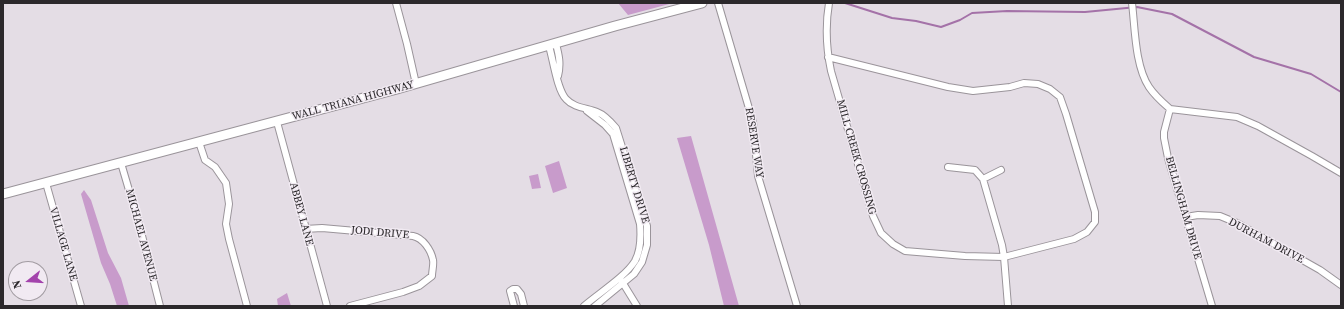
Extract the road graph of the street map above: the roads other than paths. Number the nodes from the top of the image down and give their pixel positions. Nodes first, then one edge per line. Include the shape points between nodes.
1 (396, 3) edge
2 (702, 3) edge
3 (718, 3) edge
4 (829, 3) edge
5 (1132, 3) edge
6 (553, 45) junction
7 (828, 57) junction
8 (416, 84) junction
9 (586, 109) junction
10 (1170, 109) junction
11 (277, 122) junction
12 (200, 142) junction
13 (121, 163) junction
14 (948, 167) dead end
15 (1001, 170) dead end
16 (1341, 173) edge
17 (983, 179) junction
18 (46, 183) junction
19 (3, 194) edge
20 (1186, 217) junction
21 (306, 229) junction
22 (1004, 257) junction
23 (619, 278) junction
24 (623, 283) junction
25 (1341, 285) edge
26 (81, 306) edge
27 (160, 306) edge
28 (248, 306) edge
29 (327, 306) edge
30 (350, 306) edge
31 (514, 306) edge
32 (524, 306) edge
33 (584, 306) edge
34 (595, 306) edge
35 (636, 306) edge
36 (797, 306) edge
37 (1008, 306) edge
38 (1212, 306) edge

1 - 8 street
2 - 6 main road, WALL TRIANA HIGHWAY
3 - 36 street, RESERVE WAY via 753,122 758,176
4 - 7 street, MILL CREEK CROSSING via 826,28
5 - 10 street via 1137,53 1144,75 1154,94
6 - 8 main road, WALL TRIANA HIGHWAY
6 - 9 street, LIBERTY DRIVE via 560,61 557,77 561,91 566,99
7 - 22 street, MILL CREEK CROSSING via 858,169 873,216 882,234 892,244 905,251
7 - 22 street, MILL CREEK CROSSING via 948,87 973,91 1024,83 1038,84 1060,97 1096,212 1095,222 1087,232 1074,239
8 - 11 main road, WALL TRIANA HIGHWAY
9 - 23 street, LIBERTY DRIVE via 613,134 640,224 640,245 636,260
9 - 24 street, LIBERTY DRIVE via 601,114 616,128 648,226 642,262 634,274
10 - 16 street via 1237,117 1258,126
10 - 20 street, BELLINGHAM DRIVE via 1164,138
11 - 12 main road, WALL TRIANA HIGHWAY
11 - 21 street, ABBEY LANE
12 - 13 main road, WALL TRIANA HIGHWAY
12 - 28 street via 205,160 215,167 226,183 229,204 227,232
13 - 18 main road, WALL TRIANA HIGHWAY
13 - 27 street, MICHAEL AVENUE
14 - 17 street via 975,170
15 - 17 street
17 - 22 street
18 - 19 main road, WALL TRIANA HIGHWAY
18 - 26 street, VILLAGE LANE
20 - 25 street, DURHAM DRIVE via 1220,216 1237,223 1320,270
20 - 38 street, BELLINGHAM DRIVE
21 - 29 street, ABBEY LANE
21 - 30 street, JODI DRIVE via 322,228 413,236 419,237 428,247 434,261 432,276 419,286
22 - 37 street
23 - 24 street
23 - 33 street, LIBERTY DRIVE
24 - 34 street, LIBERTY DRIVE
24 - 35 street
31 - 32 street via 510,295 513,289 517,289 521,294

